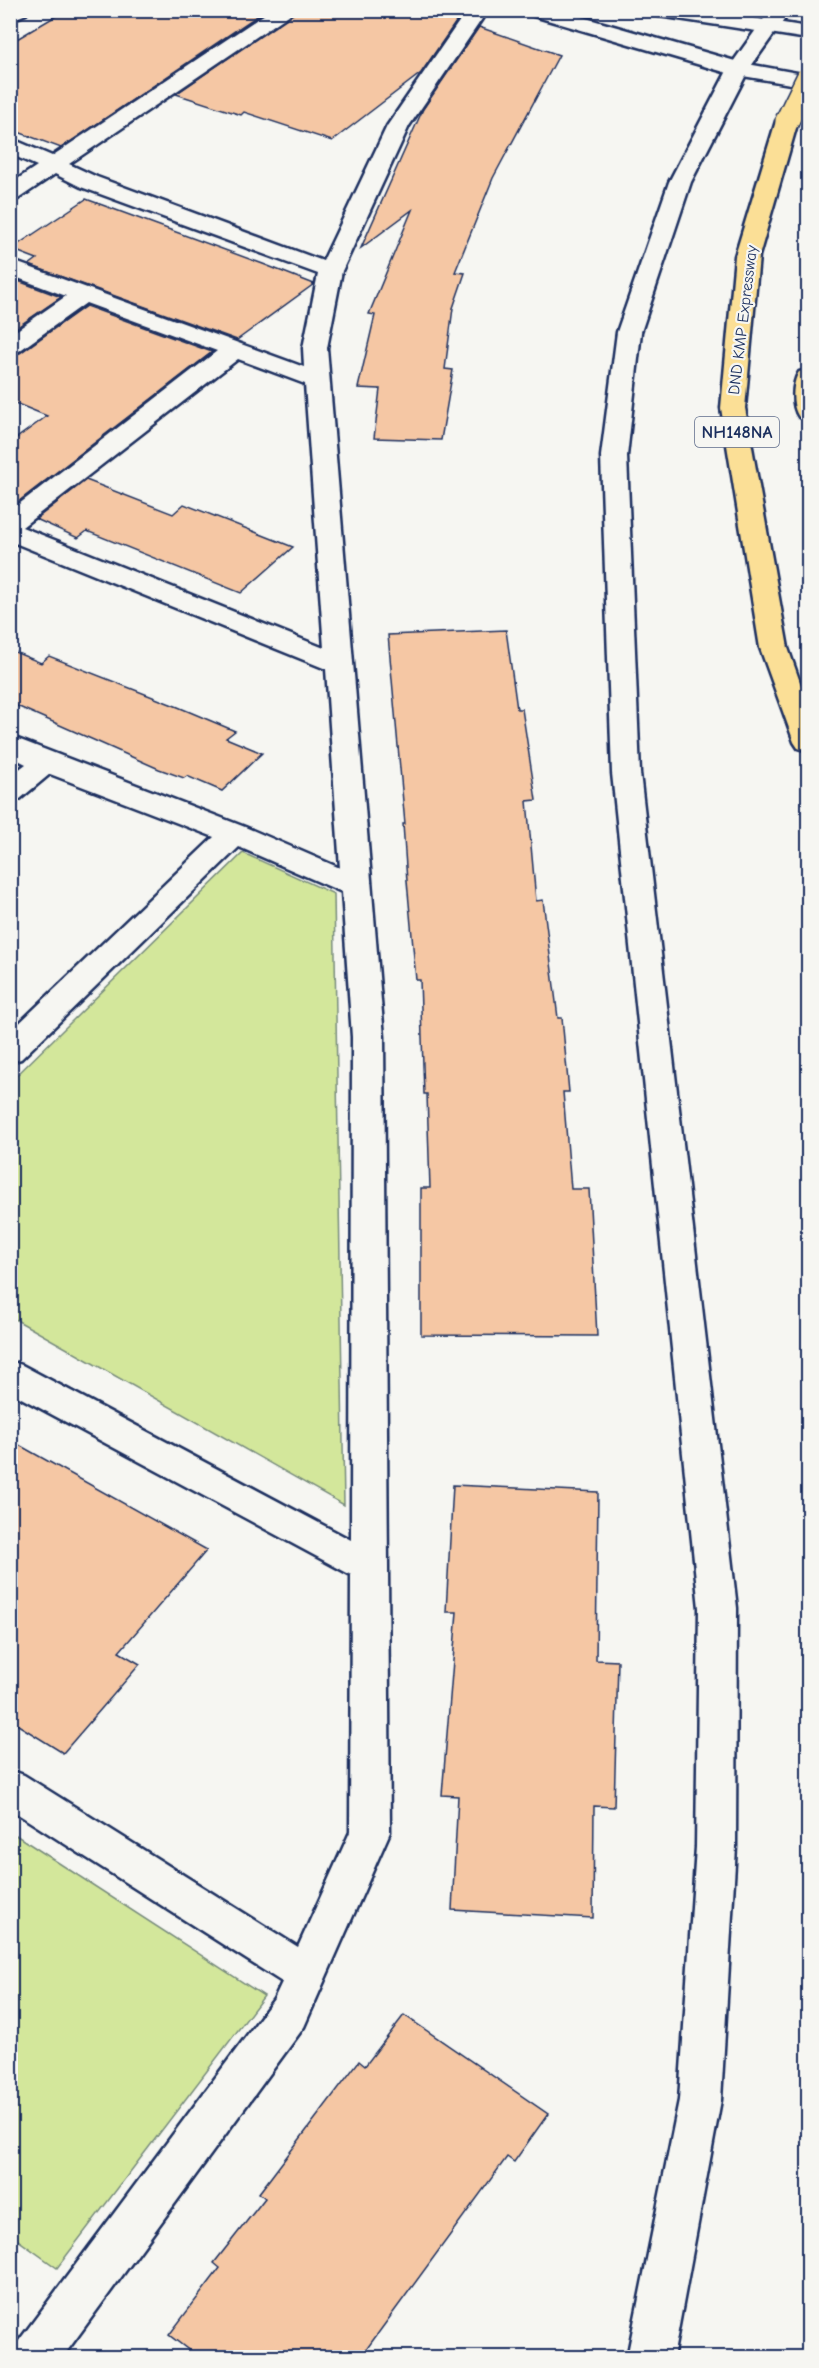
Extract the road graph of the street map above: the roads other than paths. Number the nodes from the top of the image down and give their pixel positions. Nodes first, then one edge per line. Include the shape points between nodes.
1 (19, 10) edge
2 (286, 10) edge
3 (478, 10) edge
4 (534, 10) edge
5 (660, 10) edge
6 (10, 15) edge
7 (774, 19) edge
8 (808, 33) edge
9 (739, 69) junction
10 (808, 80) edge
11 (10, 145) edge
12 (53, 165) junction
13 (10, 194) edge
14 (10, 267) edge
15 (330, 271) junction
16 (84, 294) junction
17 (10, 346) edge
18 (235, 350) junction
19 (808, 377) edge
20 (318, 380) junction
21 (808, 412) edge
22 (10, 524) edge
23 (10, 532) edge
24 (339, 664) junction
25 (808, 742) edge
26 (10, 745) edge
27 (46, 762) junction
28 (10, 792) edge
29 (235, 834) junction
30 (356, 886) junction
31 (10, 1051) edge
32 (10, 1375) edge
33 (369, 1567) junction
34 (10, 1787) edge
35 (306, 1976) junction
36 (34, 2358) edge
37 (650, 2358) edge

1 - 6 street
2 - 12 street
3 - 15 street via 398,126
4 - 9 street
5 - 7 street
7 - 8 street
7 - 9 street
9 - 10 street
9 - 37 street via 680,182 629,332 614,456 627,773 718,1608 716,1847 700,2100
10 - 25 highway, DND KMP Expressway / NH148NA, bridge via 787,121 747,256 733,408 774,648
11 - 12 street
12 - 13 street
12 - 15 street via 89,182
14 - 16 street
15 - 20 street via 315,348
16 - 17 street
16 - 18 street
18 - 20 street
18 - 22 street
19 - 21 highway
20 - 24 street
23 - 24 street
24 - 30 street
26 - 27 street
27 - 28 street
27 - 29 street
29 - 30 street
29 - 31 street
30 - 33 street via 368,1037
32 - 33 street
33 - 35 street via 370,1832
34 - 35 street
35 - 36 street via 289,2013

